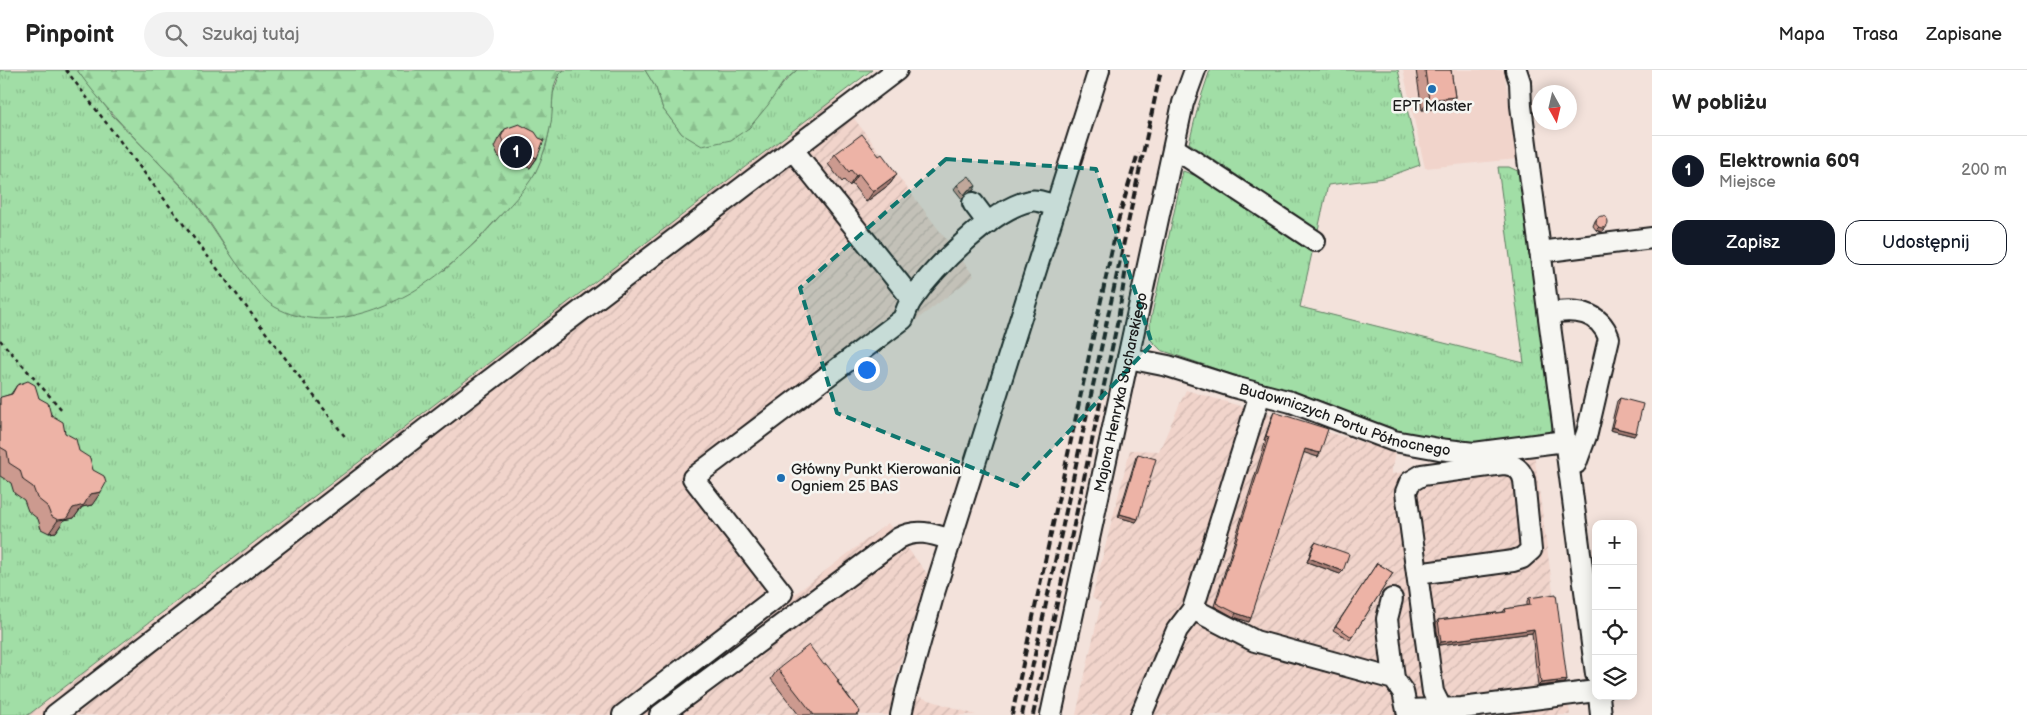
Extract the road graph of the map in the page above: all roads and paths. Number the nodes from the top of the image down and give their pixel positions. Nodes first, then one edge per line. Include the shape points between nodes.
1 (66, 70) edge
2 (897, 70) edge
3 (1099, 70) edge
4 (1195, 70) edge
5 (1520, 74) edge
6 (1174, 148) junction
7 (793, 150) junction
8 (973, 203) dead end
9 (1056, 206) junction
10 (988, 224) junction
11 (1652, 238) edge
12 (1315, 241) dead end
13 (1540, 252) junction
14 (912, 299) junction
15 (1549, 313) junction
16 (0, 340) edge
17 (1128, 358) junction
18 (1260, 394) junction
19 (63, 411) dead end
20 (346, 438) dead end
21 (1565, 441) junction
22 (1569, 464) junction
23 (951, 540) junction
24 (1417, 574) junction
25 (1392, 599) dead end
26 (1193, 609) junction
27 (1594, 655) edge
28 (1394, 679) junction
29 (1592, 691) edge
30 (1599, 700) edge
31 (1442, 710) junction
32 (1408, 713) edge
33 (55, 715) edge
34 (623, 715) edge
35 (660, 715) edge
36 (901, 715) edge
37 (1051, 715) edge
38 (1141, 715) edge
39 (1601, 715) edge

1 - 20 path
2 - 7 street
3 - 9 street
4 - 6 street, Majora Henryka Sucharskiego via 1183,103
5 - 13 street
6 - 12 street
6 - 17 street, Majora Henryka Sucharskiego
7 - 14 street
7 - 33 street
8 - 10 street
9 - 10 street via 1032,200 1012,207
9 - 23 street
10 - 14 street via 954,250
11 - 13 street
13 - 15 street
14 - 34 street via 903,319 693,478 782,593
15 - 21 street
15 - 22 street via 1570,310 1593,317 1605,327 1609,338 1587,433 1576,463
16 - 19 path
17 - 18 street, Budowniczych Portu Północnego via 1168,366
17 - 37 street, Majora Henryka Sucharskiego
18 - 21 street, Budowniczych Portu Północnego via 1291,402 1394,441 1439,449 1474,453
18 - 26 street
21 - 22 street
22 - 27 street
23 - 35 street via 922,532 899,538
23 - 36 street
24 - 24 street via 1406,492 1410,482 1422,475 1503,464 1517,468 1524,480 1531,550 1528,555 1513,561
24 - 31 street via 1433,692
25 - 28 street via 1387,619
26 - 28 street via 1254,641
26 - 38 street via 1177,630
28 - 32 street via 1403,692
29 - 31 street
30 - 39 street
31 - 32 street via 1421,708

